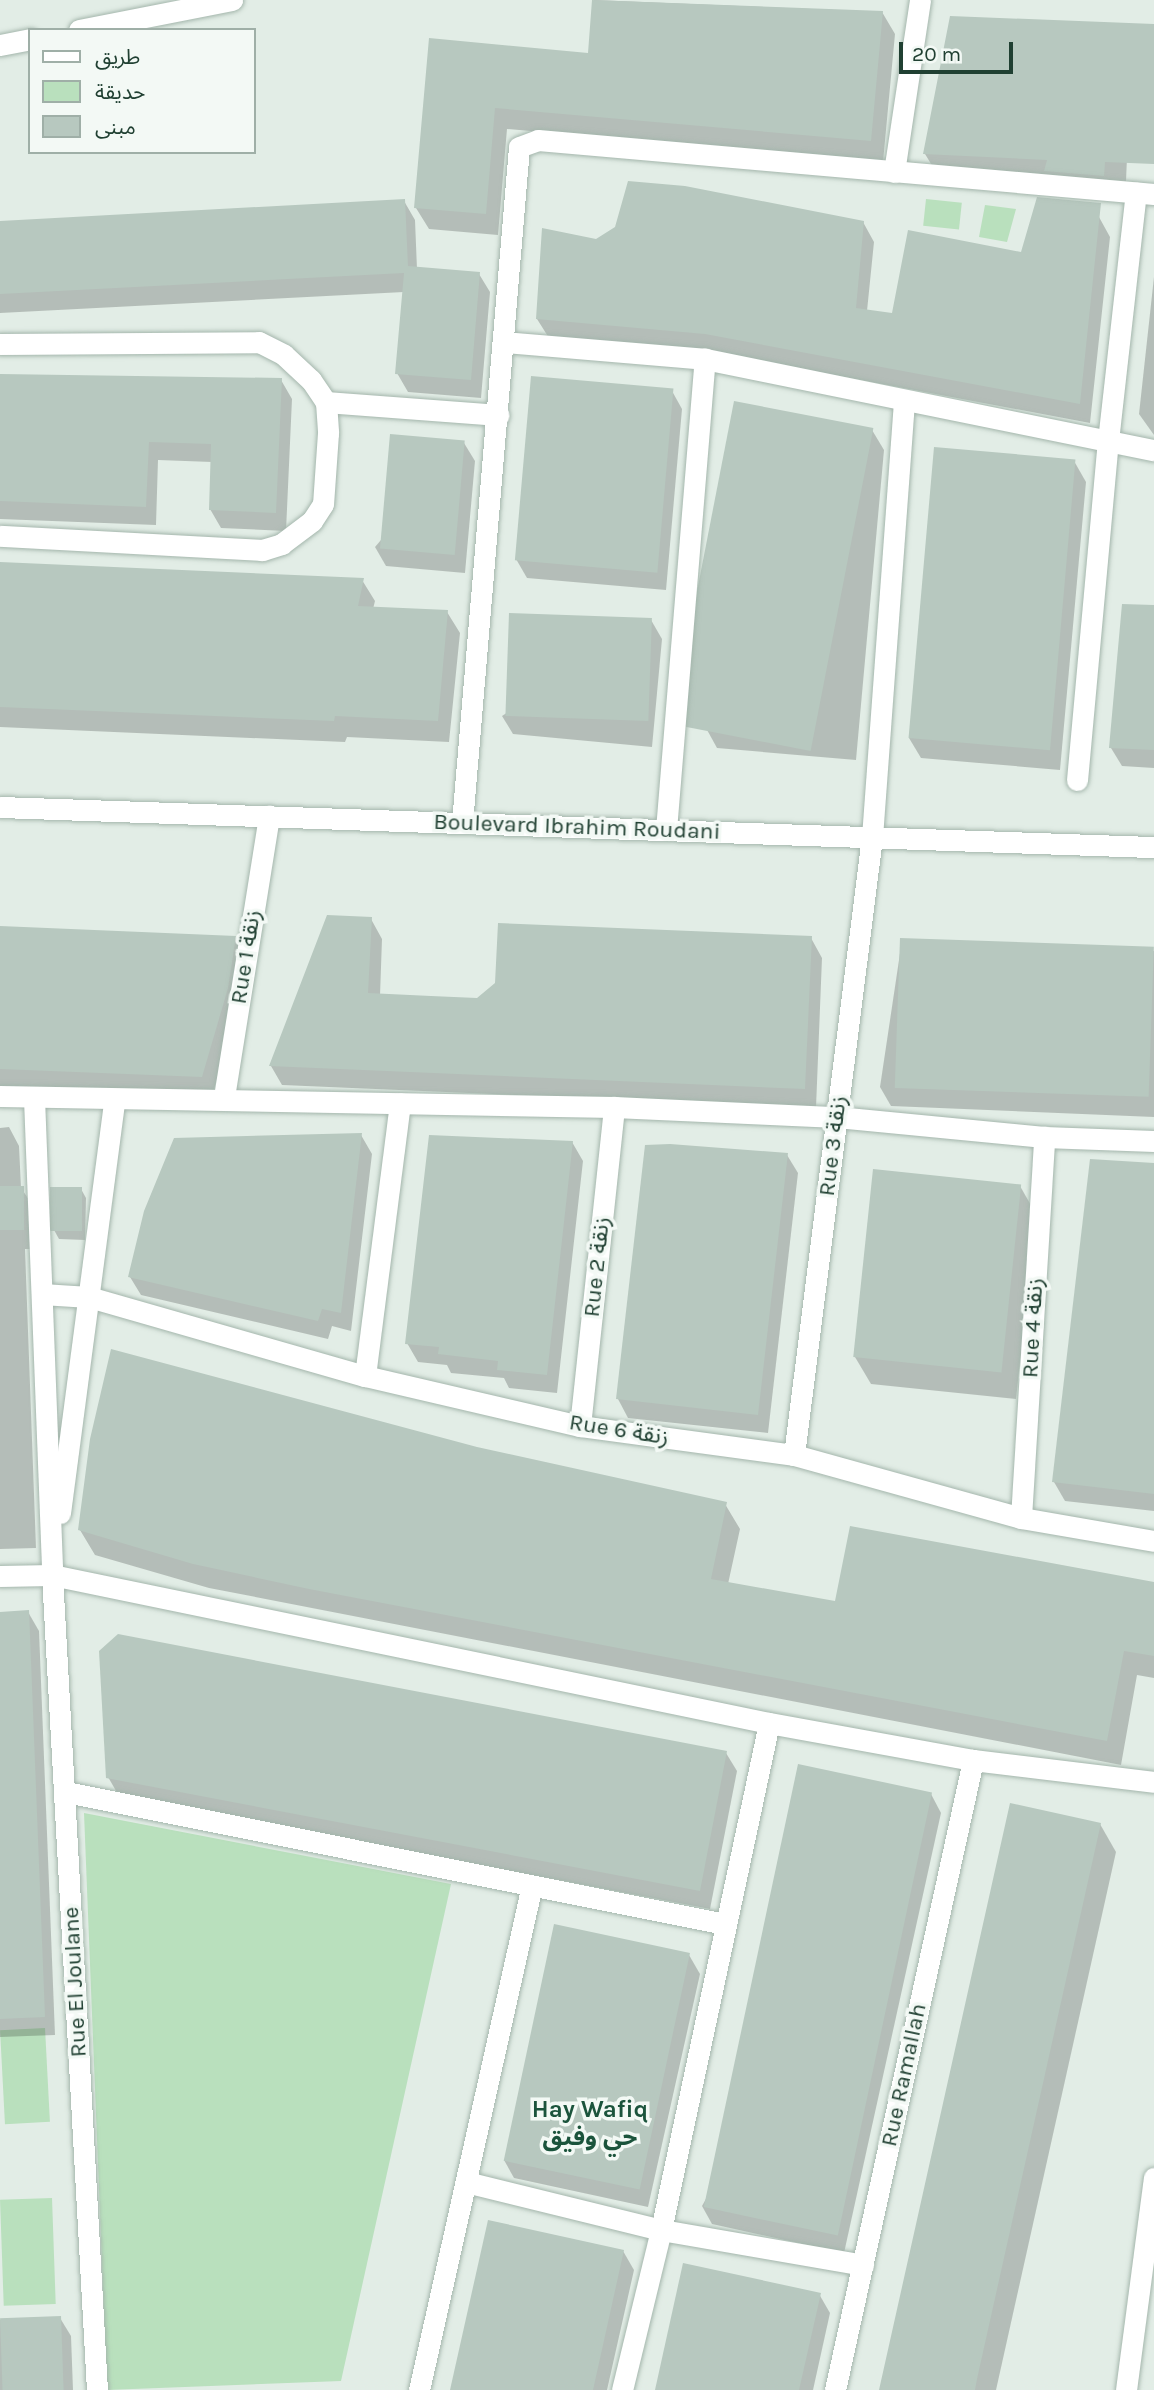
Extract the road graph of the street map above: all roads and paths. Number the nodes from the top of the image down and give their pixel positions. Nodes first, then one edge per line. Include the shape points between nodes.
1 (232, 0) edge
2 (920, 0) edge
3 (89, 28) edge
4 (28, 39) edge
5 (0, 45) edge
6 (894, 172) junction
7 (1145, 193) edge
8 (504, 342) junction
9 (0, 344) edge
10 (705, 359) junction
11 (326, 402) junction
12 (904, 402) junction
13 (499, 415) junction
14 (1108, 441) junction
15 (1154, 450) edge
16 (0, 536) edge
17 (1077, 780) dead end
18 (0, 807) edge
19 (269, 816) junction
20 (462, 823) junction
21 (666, 830) junction
22 (872, 837) junction
23 (1154, 847) edge
24 (0, 1096) edge
25 (224, 1097) junction
26 (34, 1098) junction
27 (114, 1101) junction
28 (400, 1103) junction
29 (614, 1107) junction
30 (837, 1117) junction
31 (1044, 1137) junction
32 (1154, 1141) edge
33 (42, 1294) junction
34 (89, 1297) junction
35 (365, 1376) junction
36 (580, 1426) junction
37 (794, 1455) junction
38 (1021, 1518) junction
39 (1154, 1541) edge
40 (52, 1574) junction
41 (0, 1576) edge
42 (769, 1723) junction
43 (973, 1760) junction
44 (1154, 1782) edge
45 (66, 1792) junction
46 (532, 1885) junction
47 (725, 1924) junction
48 (1154, 2178) edge
49 (466, 2182) junction
50 (661, 2230) junction
51 (863, 2265) junction
52 (97, 2390) edge
53 (419, 2390) edge
54 (622, 2390) edge
55 (835, 2390) edge
56 (1126, 2390) edge

1 - 3 street
2 - 6 street
4 - 5 street
6 - 7 street
6 - 8 street via 528,140 516,156
7 - 14 street
8 - 10 street
8 - 13 street
9 - 11 street via 259,342 297,365
10 - 12 street
10 - 21 street
11 - 13 street
11 - 16 street via 323,503 312,521 282,544 262,550
12 - 14 street
12 - 22 street, Rue 3 زنقة
13 - 20 street
14 - 15 street
14 - 17 street
18 - 19 street, Boulevard Ibrahim Roudani
19 - 20 street, Boulevard Ibrahim Roudani
19 - 25 street, Rue 1 زنقة
20 - 21 street, Boulevard Ibrahim Roudani
21 - 22 street, Boulevard Ibrahim Roudani
22 - 23 street, Boulevard Ibrahim Roudani
22 - 30 street, Rue 3 زنقة
24 - 26 street
25 - 27 street
25 - 28 street
26 - 27 street
26 - 33 street
27 - 34 street
28 - 29 street
28 - 35 street
29 - 30 street
29 - 36 street, Rue 2 زنقة
30 - 31 street
30 - 37 street, Rue 3 زنقة
31 - 32 street
31 - 38 street, Rue 4 زنقة
33 - 34 street, Rue 6 زنقة
33 - 40 street
34 - 35 street, Rue 6 زنقة
34 - 40 street
35 - 36 street, Rue 6 زنقة
36 - 37 street, Rue 6 زنقة
37 - 38 street, Rue 6 زنقة
38 - 39 street, Rue 6 زنقة
40 - 41 street
40 - 42 street
40 - 45 street, Rue El Joulane
42 - 43 street
42 - 47 street
43 - 44 street
43 - 51 street, Rue Ramallah
45 - 46 street
45 - 52 street, Rue El Joulane
46 - 47 street
46 - 49 street
47 - 50 street
48 - 56 street
49 - 50 street
49 - 53 street
50 - 51 street
50 - 54 street
51 - 55 street, Rue Ramallah

